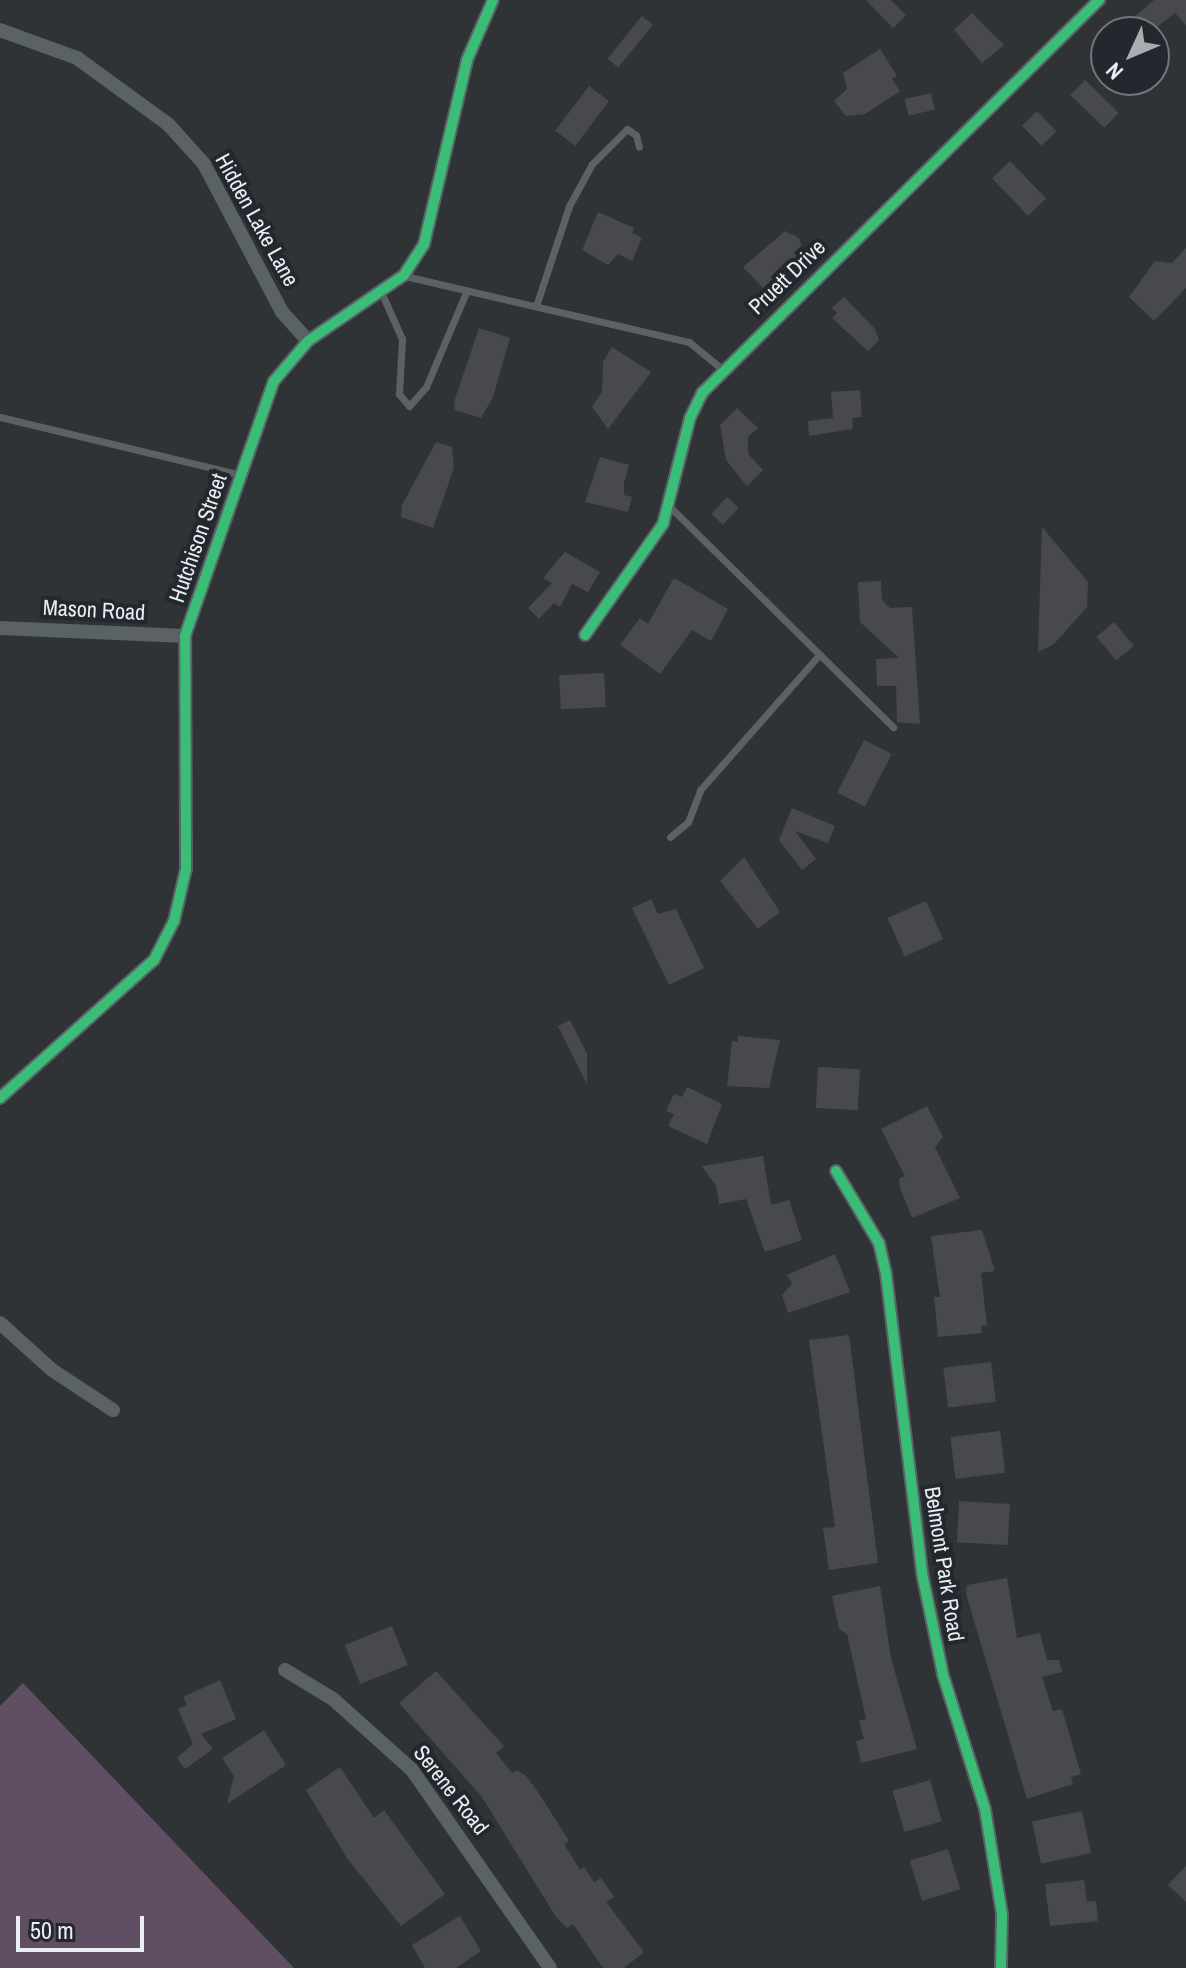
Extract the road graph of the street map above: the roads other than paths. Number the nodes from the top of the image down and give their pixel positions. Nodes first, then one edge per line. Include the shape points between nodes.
1 (493, 0) edge
2 (1099, 0) edge
3 (0, 30) edge
4 (639, 147) dead end
5 (404, 275) junction
6 (467, 290) junction
7 (382, 294) junction
8 (536, 306) junction
9 (308, 341) junction
10 (722, 369) junction
11 (0, 417) edge
12 (241, 475) junction
13 (669, 506) junction
14 (0, 628) edge
15 (585, 635) dead end
16 (185, 636) junction
17 (820, 654) junction
18 (893, 727) dead end
19 (670, 837) dead end
20 (0, 1098) edge
21 (836, 1171) dead end
22 (0, 1323) edge
23 (113, 1410) dead end
24 (285, 1670) dead end
25 (550, 1968) edge
26 (1001, 1968) edge

1 - 5 street, Hutchison Street via 467,60 424,244
2 - 10 street, Pruett Drive
3 - 9 street, Hidden Lake Lane via 77,58 168,124 204,164 282,312
4 - 8 lane via 636,135 627,129 592,164 569,206
5 - 6 lane
5 - 7 street, Hutchison Street
6 - 7 lane via 426,387 409,406 399,394 402,339
6 - 8 lane
7 - 9 street, Hutchison Street
8 - 10 lane via 689,342
9 - 12 street, Hutchison Street via 274,381
10 - 13 street, Pruett Drive via 690,418
11 - 12 lane
12 - 16 street, Hutchison Street
13 - 15 street, Pruett Drive via 663,524
13 - 17 lane
14 - 16 street, Mason Road
16 - 20 street, Hutchison Street via 186,869 174,921 154,960
17 - 18 lane
17 - 19 lane via 700,790 688,822
21 - 26 street, Belmont Park Road via 879,1243 886,1274 923,1578 943,1675 985,1809 1002,1914
22 - 23 street via 52,1370
24 - 25 street, Serene Road via 333,1699 412,1770

